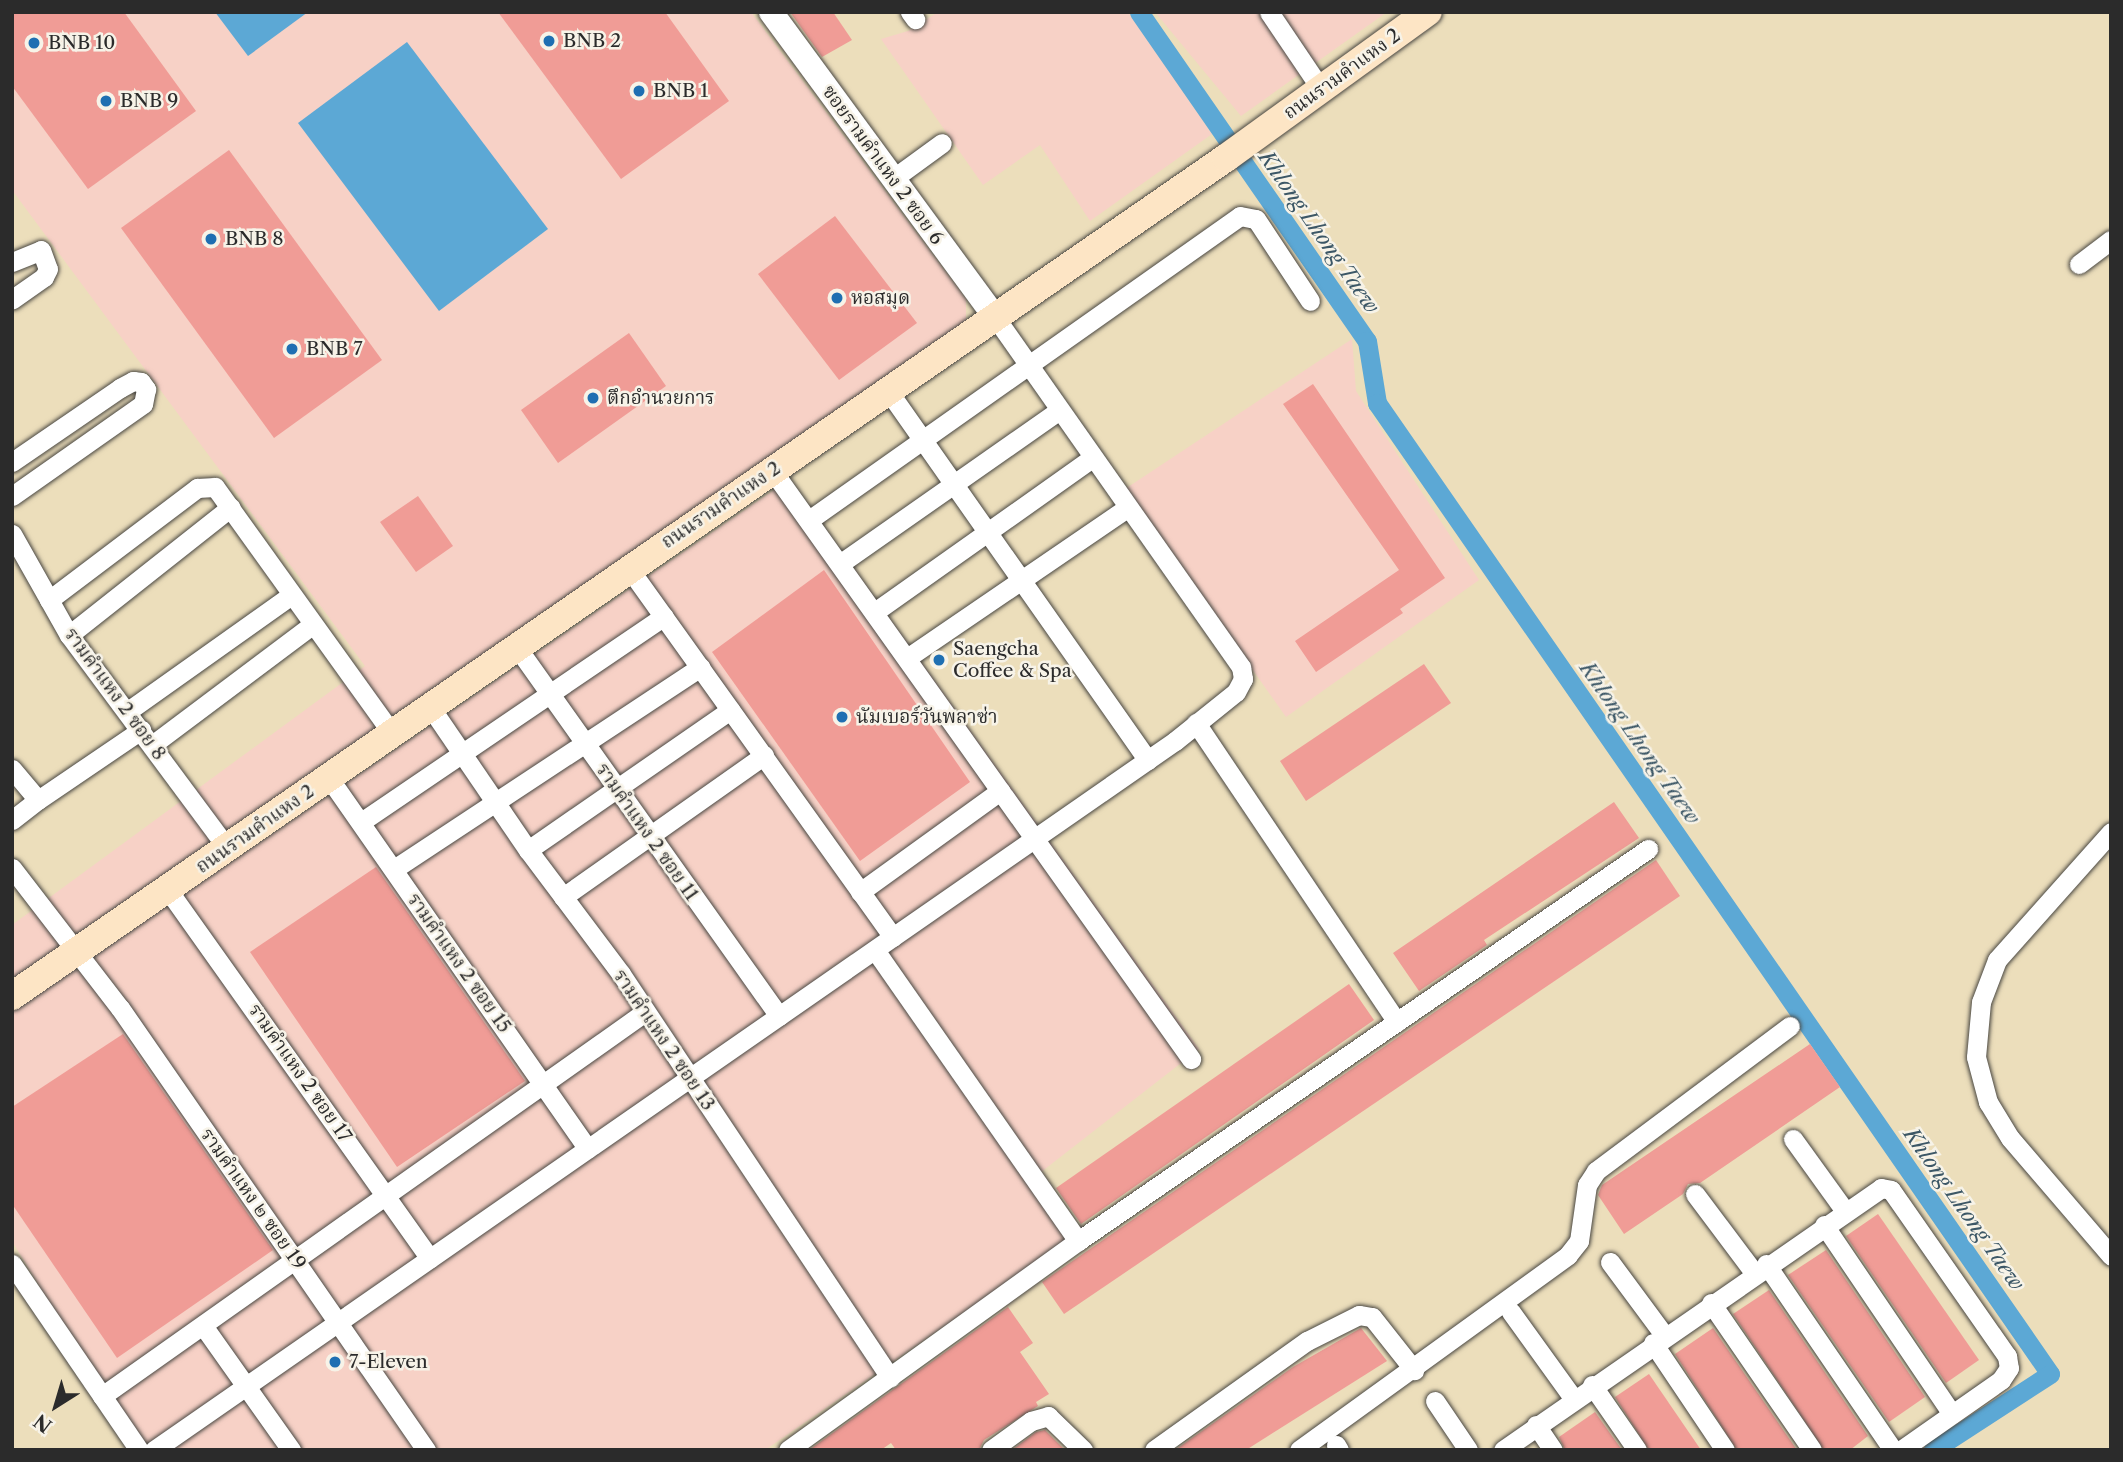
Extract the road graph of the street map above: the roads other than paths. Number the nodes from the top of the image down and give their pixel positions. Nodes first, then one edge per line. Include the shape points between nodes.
1 (771, 12) edge
2 (1269, 12) edge
3 (1428, 12) edge
4 (1321, 89) junction
5 (942, 143) dead end
6 (894, 178) junction
7 (2111, 240) edge
8 (12, 262) edge
9 (2079, 264) dead end
10 (12, 299) edge
11 (1310, 301) dead end
12 (995, 317) junction
13 (1028, 363) junction
14 (889, 392) junction
15 (1058, 411) junction
16 (919, 441) junction
17 (1091, 459) junction
18 (12, 463) edge
19 (772, 470) junction
20 (954, 485) junction
21 (12, 496) edge
22 (231, 507) junction
23 (1127, 508) junction
24 (809, 520) junction
25 (985, 532) junction
26 (12, 534) edge
27 (841, 563) junction
28 (628, 567) junction
29 (1021, 580) junction
30 (291, 595) junction
31 (49, 600) junction
32 (876, 611) junction
33 (664, 616) junction
34 (313, 624) junction
35 (69, 635) junction
36 (516, 646) junction
37 (907, 658) junction
38 (700, 667) junction
39 (550, 695) junction
40 (431, 708) junction
41 (730, 710) junction
42 (128, 711) junction
43 (1196, 723) junction
44 (392, 733) junction
45 (147, 738) junction
46 (585, 745) junction
47 (464, 754) junction
48 (764, 755) junction
49 (1148, 760) junction
50 (12, 769) edge
51 (329, 778) junction
52 (615, 789) junction
53 (1000, 791) junction
54 (38, 800) junction
55 (497, 803) junction
56 (12, 820) edge
57 (361, 822) junction
58 (2111, 832) edge
59 (647, 835) junction
60 (1033, 840) junction
61 (227, 848) junction
62 (1648, 849) dead end
63 (528, 850) junction
64 (12, 868) edge
65 (394, 869) junction
66 (168, 890) junction
67 (860, 892) junction
68 (563, 897) junction
69 (892, 937) junction
70 (875, 950) junction
71 (75, 953) junction
72 (12, 996) edge
73 (645, 1012) junction
74 (779, 1016) junction
75 (1397, 1022) junction
76 (1790, 1026) dead end
77 (1191, 1059) dead end
78 (689, 1079) junction
79 (544, 1084) junction
80 (1793, 1139) dead end
81 (588, 1149) junction
82 (1695, 1194) dead end
83 (386, 1197) junction
84 (1845, 1211) junction
85 (1824, 1225) junction
86 (1078, 1241) junction
87 (2111, 1256) edge
88 (430, 1258) junction
89 (297, 1261) junction
90 (1609, 1262) dead end
91 (12, 1264) edge
92 (1760, 1269) junction
93 (1711, 1303) junction
94 (1511, 1312) dead end
95 (339, 1321) junction
96 (204, 1327) junction
97 (1659, 1339) junction
98 (1414, 1370) junction
99 (890, 1378) junction
100 (1592, 1385) junction
101 (246, 1386) junction
102 (102, 1396) junction
103 (1573, 1398) junction
104 (1435, 1401) dead end
105 (1952, 1415) junction
106 (1536, 1424) junction
107 (139, 1450) edge
108 (154, 1450) edge
109 (291, 1450) edge
110 (426, 1450) edge
111 (788, 1450) edge
112 (990, 1450) edge
113 (1083, 1450) edge
114 (1154, 1450) edge
115 (1298, 1450) edge
116 (1468, 1450) edge
117 (1503, 1450) edge
118 (1553, 1450) edge
119 (1637, 1450) edge
120 (1725, 1450) edge
121 (1812, 1450) edge
122 (1893, 1450) edge
123 (1901, 1450) edge

1 - 6 street, ซอยรามคำแหง 2 ซอย 6
2 - 4 street
3 - 4 main road, ถนนรามคำแหง 2
4 - 12 main road, ถนนรามคำแหง 2
5 - 6 street
6 - 12 street, ซอยรามคำแหง 2 ซอย 6
7 - 9 street
8 - 10 street via 41,250 48,269 44,277
11 - 13 street via 1256,219 1240,216
12 - 13 street
12 - 14 main road, ถนนรามคำแหง 2 via 956,338
13 - 15 street
13 - 16 street
14 - 16 street
14 - 19 main road, ถนนรามคำแหง 2
15 - 17 street
15 - 20 street
16 - 20 street
16 - 24 street
17 - 23 street
17 - 25 street
18 - 21 street via 120,388 133,381 146,389 143,404
19 - 24 street
19 - 28 main road, ถนนรามคำแหง 2
20 - 25 street
20 - 27 street
22 - 30 street
22 - 31 street via 215,487 197,488
22 - 35 street
23 - 29 street
23 - 43 street via 1241,667 1243,679 1236,692
24 - 27 street
25 - 29 street
25 - 32 street
26 - 31 street, รามคำแหง 2 ซอย 8
27 - 32 street
28 - 33 street
28 - 36 main road, ถนนรามคำแหง 2
29 - 37 street
29 - 49 street
30 - 34 street
30 - 42 street
31 - 35 street, รามคำแหง 2 ซอย 8
32 - 37 street
33 - 38 street
33 - 39 street
34 - 44 street
34 - 45 street
35 - 42 street, รามคำแหง 2 ซอย 8
36 - 39 street, รามคำแหง 2 ซอย 11
36 - 40 main road, ถนนรามคำแหง 2
37 - 53 street
38 - 41 street
38 - 46 street
39 - 46 street, รามคำแหง 2 ซอย 11
39 - 47 street
40 - 44 main road, ถนนรามคำแหง 2
40 - 47 street, รามคำแหง 2 ซอย 13
41 - 48 street
41 - 52 street
42 - 45 street, รามคำแหง 2 ซอย 8
43 - 49 street
43 - 75 street
44 - 51 main road, ถนนรามคำแหง 2
45 - 54 street
45 - 61 street, รามคำแหง 2 ซอย 8
46 - 52 street, รามคำแหง 2 ซอย 11
46 - 55 street
47 - 55 street, รามคำแหง 2 ซอย 13
47 - 57 street
48 - 59 street
48 - 67 street
49 - 60 street
50 - 54 street
51 - 57 street, รามคำแหง 2 ซอย 15
51 - 61 main road, ถนนรามคำแหง 2
52 - 59 street, รามคำแหง 2 ซอย 11
52 - 63 street
53 - 60 street
53 - 67 street
54 - 56 street
55 - 63 street, รามคำแหง 2 ซอย 13
55 - 65 street
57 - 65 street, รามคำแหง 2 ซอย 15
58 - 87 street via 1997,960 1981,1002 1976,1057 1988,1102 2010,1138
59 - 68 street
59 - 74 street, รามคำแหง 2 ซอย 11
60 - 69 street
60 - 77 street
61 - 66 main road, ถนนรามคำแหง 2
62 - 75 street
63 - 68 street, รามคำแหง 2 ซอย 13
64 - 71 street, รามคำแหง ๒ ซอย 19
65 - 79 street, รามคำแหง 2 ซอย 15
66 - 71 main road, ถนนรามคำแหง 2
66 - 83 street, รามคำแหง 2 ซอย 17
67 - 69 street
68 - 73 street, รามคำแหง 2 ซอย 13
69 - 70 street
70 - 74 street
70 - 86 street
71 - 72 main road, ถนนรามคำแหง 2
71 - 89 street, รามคำแหง ๒ ซอย 19 via 120,1008
73 - 78 street, รามคำแหง 2 ซอย 13
73 - 79 street
74 - 78 street
75 - 86 street
76 - 98 street via 1596,1171 1587,1185 1574,1249
78 - 81 street
78 - 99 street, รามคำแหง 2 ซอย 13
79 - 81 street, รามคำแหง 2 ซอย 15
79 - 83 street
80 - 84 street
81 - 88 street
82 - 92 street
83 - 88 street, รามคำแหง 2 ซอย 17
83 - 89 street
84 - 85 street
84 - 105 street via 1871,1192 1891,1191 2007,1356 2009,1368 2001,1380
85 - 92 street
85 - 105 street
86 - 99 street
88 - 95 street
89 - 95 street, รามคำแหง ๒ ซอย 19
89 - 96 street
90 - 97 street
91 - 102 street
92 - 93 street
92 - 122 street
93 - 97 street
93 - 121 street
94 - 103 street
95 - 101 street
95 - 110 street, รามคำแหง ๒ ซอย 19
96 - 101 street
96 - 102 street
97 - 100 street
97 - 120 street
98 - 114 street via 1372,1317 1359,1315 1307,1341
98 - 115 street
99 - 111 street
100 - 103 street
100 - 119 street
101 - 108 street
101 - 109 street
102 - 107 street
103 - 106 street
104 - 116 street
105 - 123 street
106 - 117 street
106 - 118 street
112 - 113 street via 1031,1421 1048,1416

